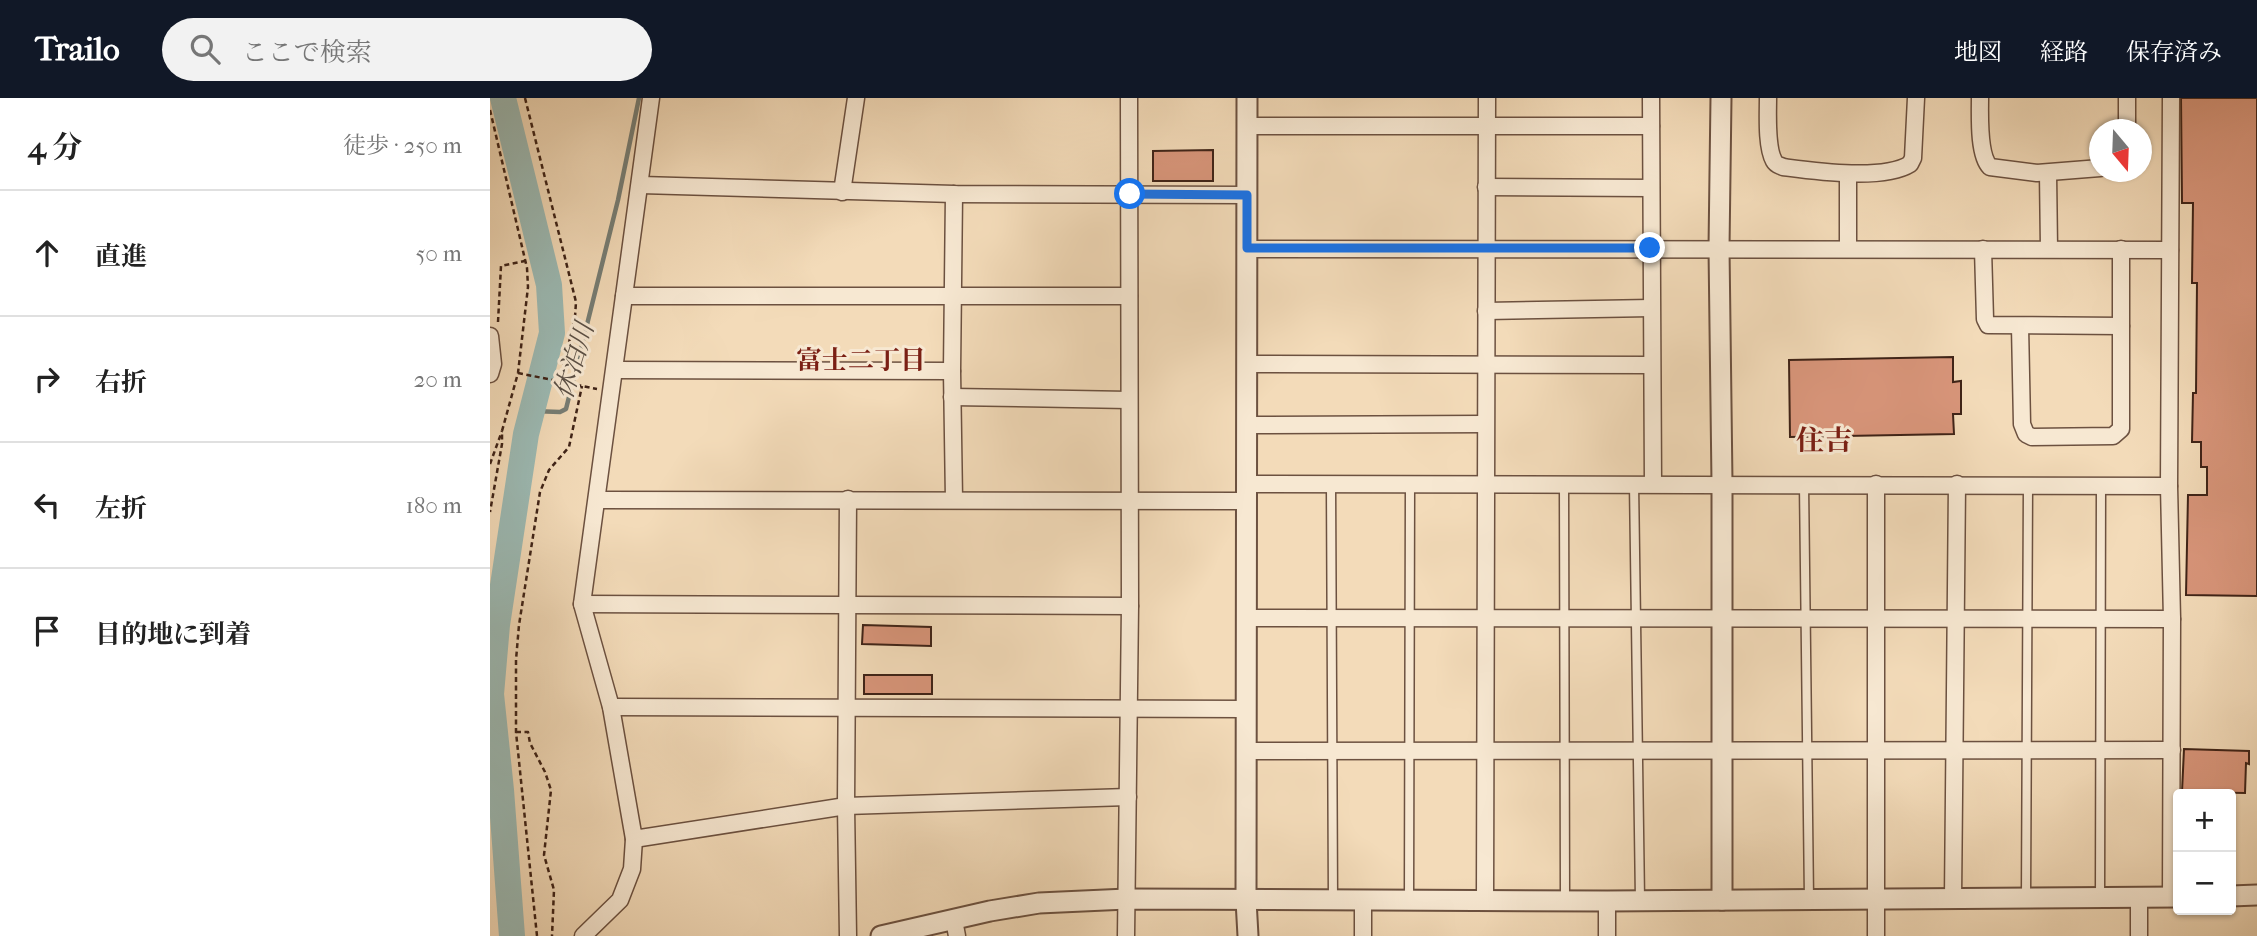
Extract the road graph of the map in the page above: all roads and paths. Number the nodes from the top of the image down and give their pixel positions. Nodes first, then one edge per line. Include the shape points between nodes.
1 (525, 98) edge
2 (651, 98) edge
3 (856, 98) edge
4 (1129, 98) edge
5 (1248, 98) edge
6 (1487, 98) edge
7 (1651, 98) edge
8 (1721, 98) edge
9 (1768, 98) edge
10 (1916, 98) edge
11 (1980, 98) edge
12 (2127, 98) edge
13 (2171, 98) edge
14 (490, 110) edge
15 (2127, 119) edge
16 (1247, 125) junction
17 (1487, 126) junction
18 (1651, 126) junction
19 (2089, 168) edge
20 (2048, 173) junction
21 (1848, 174) junction
22 (641, 185) junction
23 (1486, 187) junction
24 (1651, 188) junction
25 (842, 192) junction
26 (954, 194) junction
27 (1130, 194) junction
28 (1247, 195) junction
29 (1486, 247) junction
30 (1247, 248) junction
31 (1650, 248) junction
32 (1718, 248) junction
33 (1848, 249) junction
34 (1983, 249) junction
35 (2049, 249) junction
36 (2121, 250) junction
37 (2170, 250) junction
38 (525, 261) junction
39 (952, 295) junction
40 (624, 296) junction
41 (1129, 296) junction
42 (1651, 308) junction
43 (1486, 311) junction
44 (2021, 326) junction
45 (2121, 326) junction
46 (494, 331) edge
47 (1247, 364) junction
48 (1486, 365) junction
49 (1651, 365) junction
50 (615, 370) junction
51 (952, 371) junction
52 (518, 373) junction
53 (490, 374) edge
54 (560, 381) junction
55 (581, 385) junction
56 (593, 388) dead end
57 (952, 397) junction
58 (1129, 400) junction
59 (1485, 424) junction
60 (1247, 425) junction
61 (502, 431) junction
62 (490, 464) edge
63 (1485, 483) junction
64 (1634, 483) junction
65 (1722, 483) junction
66 (1331, 484) junction
67 (1410, 484) junction
68 (1564, 484) junction
69 (1653, 484) junction
70 (1804, 484) junction
71 (1876, 484) junction
72 (1957, 484) junction
73 (2028, 485) junction
74 (2101, 485) junction
75 (2169, 486) junction
76 (1247, 492) junction
77 (848, 499) junction
78 (597, 500) junction
79 (954, 500) junction
80 (1129, 500) junction
81 (491, 506) edge
82 (490, 512) edge
83 (582, 604) junction
84 (846, 604) junction
85 (1129, 606) junction
86 (1247, 618) junction
87 (1332, 619) junction
88 (1410, 619) junction
89 (1485, 619) junction
90 (1564, 619) junction
91 (1636, 619) junction
92 (1722, 619) junction
93 (1806, 619) junction
94 (1876, 619) junction
95 (1956, 619) junction
96 (2028, 619) junction
97 (2100, 619) junction
98 (2172, 619) junction
99 (611, 707) junction
100 (847, 708) junction
101 (1129, 708) junction
102 (1247, 709) junction
103 (516, 732) junction
104 (2172, 750) junction
105 (1246, 751) junction
106 (1332, 751) junction
107 (1409, 751) junction
108 (1485, 751) junction
109 (1955, 751) junction
110 (2027, 751) junction
111 (2100, 751) junction
112 (1565, 752) junction
113 (1638, 752) junction
114 (1721, 752) junction
115 (1807, 752) junction
116 (1876, 752) junction
117 (1128, 797) junction
118 (846, 806) junction
119 (634, 839) junction
120 (2174, 852) edge
121 (2257, 895) edge
122 (2236, 896) edge
123 (2139, 897) junction
124 (2173, 897) edge
125 (2026, 898) junction
126 (2100, 898) junction
127 (1127, 899) junction
128 (1875, 899) junction
129 (1953, 899) junction
130 (1246, 900) junction
131 (1333, 900) junction
132 (1363, 900) junction
133 (1409, 900) junction
134 (1485, 900) junction
135 (1565, 900) junction
136 (1640, 900) junction
137 (1722, 900) junction
138 (1809, 900) junction
139 (1607, 901) junction
140 (956, 928) edge
141 (537, 936) edge
142 (552, 936) edge
143 (583, 936) edge
144 (848, 936) edge
145 (881, 936) edge
146 (1126, 936) edge
147 (1248, 936) edge
148 (1363, 936) edge
149 (1607, 936) edge
150 (1876, 936) edge
151 (2139, 936) edge

1 - 54 path via 576,302
2 - 22 street
3 - 25 street
4 - 27 street
5 - 16 street
6 - 17 street
7 - 18 street
8 - 32 street
9 - 21 street via 1771,148 1777,164
10 - 21 street via 1910,164
11 - 20 street via 1985,163 2001,170
12 - 15 street
13 - 37 street
14 - 38 path
16 - 17 street
16 - 28 street
17 - 18 street
17 - 23 street
18 - 24 street
19 - 20 street
20 - 35 street
21 - 33 street
22 - 25 street
22 - 40 street
23 - 24 street
23 - 29 street
24 - 31 street
25 - 26 street
26 - 27 street
26 - 39 street
27 - 28 street
27 - 41 street
28 - 30 street
29 - 30 street
29 - 31 street
29 - 43 street
30 - 47 street
31 - 32 street
31 - 42 street
32 - 33 street
32 - 65 street
33 - 34 street
34 - 35 street
34 - 44 street via 1985,319 1992,326
35 - 36 street
36 - 37 street
36 - 45 street
37 - 75 street
38 - 46 path via 501,266
38 - 52 path via 528,287
39 - 40 street
39 - 41 street
39 - 51 street
40 - 50 street
41 - 58 street
42 - 43 street
42 - 49 street
43 - 48 street
44 - 45 street
44 - 45 street via 2023,429 2032,437 2086,437 2113,436 2121,429
46 - 53 street
47 - 48 street
47 - 60 street
48 - 49 street
48 - 59 street
49 - 69 street
50 - 51 street
50 - 78 street
51 - 57 street
52 - 54 path
52 - 61 path
54 - 55 path
55 - 56 path
55 - 103 path via 569,447 549,470 540,492 519,625
57 - 58 street
57 - 79 street
58 - 80 street
59 - 60 street
59 - 63 street
60 - 76 street
61 - 62 path
61 - 81 path
63 - 67 street
63 - 68 street
63 - 89 street
64 - 68 street
64 - 69 street
64 - 91 lane
65 - 69 street
65 - 70 street
65 - 92 street
66 - 67 street
66 - 76 street
66 - 87 lane
67 - 88 lane
68 - 90 lane
70 - 71 street
70 - 93 lane
71 - 72 street
71 - 94 street
72 - 73 street
72 - 95 street
73 - 74 street
73 - 96 lane
74 - 75 street
74 - 97 lane
75 - 98 street
76 - 80 street
76 - 86 street
77 - 78 street
77 - 79 street
77 - 84 street
78 - 83 street
79 - 80 street
80 - 85 street
81 - 82 path
83 - 84 street
83 - 99 street
84 - 85 street
84 - 100 street
85 - 101 street
86 - 87 street
86 - 102 street
87 - 88 street
87 - 106 lane
88 - 89 street
88 - 107 lane
89 - 90 street
89 - 108 street
90 - 91 street
90 - 112 lane
91 - 92 street
91 - 113 lane
92 - 93 street
92 - 114 street
93 - 94 street
93 - 115 lane
94 - 95 street
94 - 116 street
95 - 96 street
95 - 109 street
96 - 97 street
96 - 110 lane
97 - 98 street
97 - 111 lane
98 - 104 street
99 - 100 street
99 - 119 street
100 - 101 street
100 - 118 street
101 - 102 street
101 - 117 street
102 - 105 street
103 - 141 path
103 - 142 path via 528,732 551,790 544,855 554,890
104 - 111 street
104 - 120 street
105 - 106 street
105 - 130 street
106 - 107 street
106 - 131 lane
107 - 108 street
107 - 133 lane
108 - 112 street
108 - 134 street
109 - 110 street
109 - 116 street
109 - 129 street
110 - 111 street
110 - 125 lane
111 - 126 lane
112 - 113 street
112 - 135 lane
113 - 114 street
113 - 136 lane
114 - 115 street
114 - 137 street
115 - 116 street
115 - 138 lane
116 - 128 street
117 - 118 street
117 - 127 street
118 - 119 street
118 - 144 street
119 - 143 street via 632,869 620,900
121 - 122 street
123 - 124 street
123 - 126 street
123 - 151 street
125 - 126 street
125 - 129 street
127 - 130 street
127 - 140 street via 1039,903
127 - 146 street
128 - 129 street
128 - 138 street
128 - 150 street
130 - 131 street
130 - 147 street
131 - 132 street
132 - 133 street
132 - 148 street
133 - 134 street
134 - 135 street
135 - 139 street
136 - 137 street
136 - 139 street
137 - 138 street
139 - 149 street
140 - 145 street

